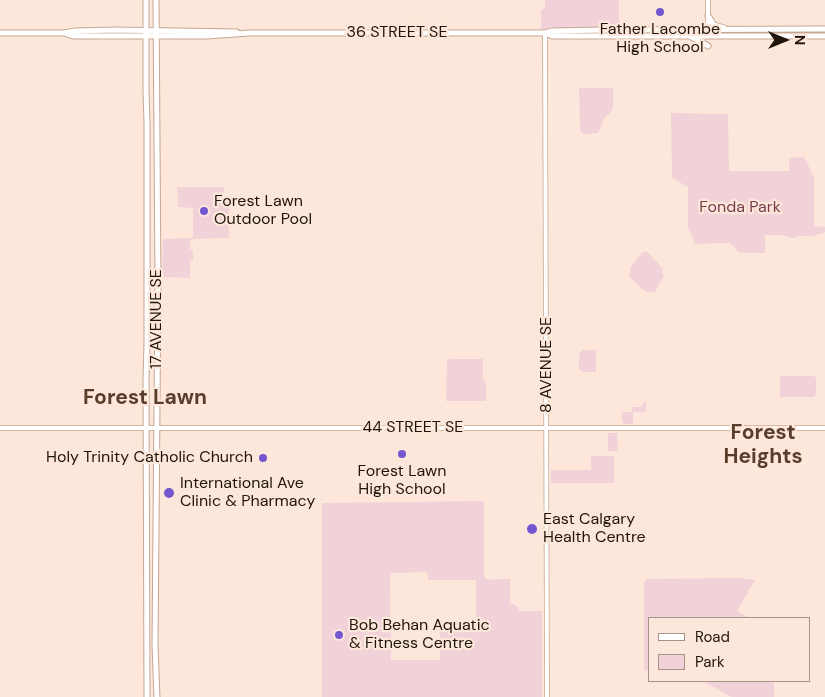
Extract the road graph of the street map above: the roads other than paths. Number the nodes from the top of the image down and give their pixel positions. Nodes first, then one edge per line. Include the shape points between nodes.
1 (146, 0) edge
2 (156, 0) edge
3 (708, 0) edge
4 (708, 16) junction
5 (825, 28) edge
6 (729, 30) junction
7 (0, 33) edge
8 (146, 33) junction
9 (156, 33) junction
10 (545, 33) junction
11 (708, 33) junction
12 (688, 36) junction
13 (825, 36) edge
14 (708, 46) dead end
15 (0, 428) edge
16 (146, 428) junction
17 (156, 428) junction
18 (547, 428) junction
19 (825, 428) edge
20 (147, 697) edge
21 (157, 697) edge
22 (547, 697) edge

1 - 8 main road, 17 AVENUE SE
2 - 9 main road, 17 AVENUE SE
3 - 4 street
4 - 6 main road via 714,24
4 - 11 street
5 - 6 main road, 36 STREET SE
6 - 11 main road, 36 STREET SE
7 - 8 main road, 36 STREET SE via 64,33 73,36
8 - 9 main road, 36 STREET SE
8 - 16 main road, 17 AVENUE SE
9 - 10 main road, 36 STREET SE via 205,30 249,33
9 - 17 main road, 17 AVENUE SE
10 - 11 main road, 36 STREET SE via 604,30
10 - 12 main road, 36 STREET SE via 552,36
10 - 18 street, 8 AVENUE SE
11 - 12 main road, 36 STREET SE
11 - 13 main road, 36 STREET SE
12 - 14 main road
15 - 16 street, 44 STREET SE
16 - 17 street, 44 STREET SE
16 - 20 main road, 17 AVENUE SE
17 - 18 street, 44 STREET SE
17 - 21 main road, 17 AVENUE SE
18 - 19 street, 44 STREET SE
18 - 22 street, 8 AVENUE SE

